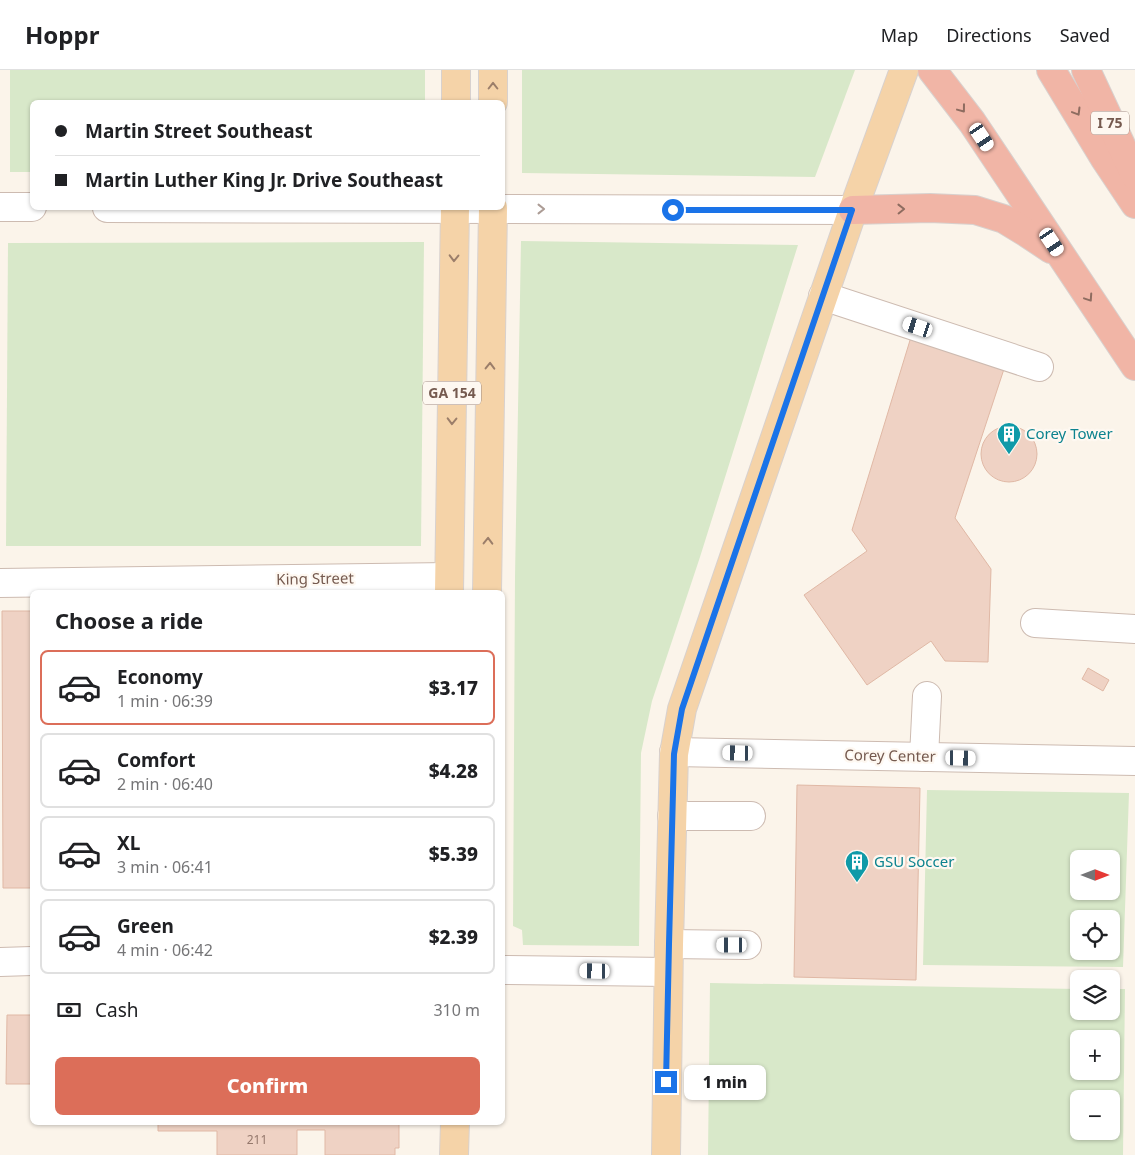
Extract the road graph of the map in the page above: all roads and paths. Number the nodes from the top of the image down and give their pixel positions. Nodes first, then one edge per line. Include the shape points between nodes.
1 (456, 70) edge
2 (493, 70) edge
3 (904, 70) edge
4 (932, 70) edge
5 (1052, 70) edge
6 (1086, 70) edge
7 (456, 100) edge
8 (493, 100) edge
9 (1135, 176) edge
10 (1135, 204) edge
11 (0, 207) edge
12 (30, 207) edge
13 (505, 208) edge
14 (455, 210) edge
15 (492, 210) edge
16 (852, 210) junction
17 (1062, 257) junction
18 (823, 296) junction
19 (1135, 366) edge
20 (1039, 367) dead end
21 (0, 583) edge
22 (449, 585) edge
23 (112, 587) edge
24 (487, 590) edge
25 (1035, 623) dead end
26 (1135, 629) edge
27 (927, 696) dead end
28 (674, 752) junction
29 (924, 757) junction
30 (1135, 761) edge
31 (672, 816) junction
32 (751, 816) dead end
33 (669, 944) junction
34 (747, 945) dead end
35 (30, 961) edge
36 (0, 962) edge
37 (505, 970) edge
38 (668, 972) junction
39 (454, 1125) edge
40 (454, 1155) edge
41 (666, 1155) edge

1 - 7 main road
8 -> 2 main road
3 - 16 main road
4 -> 17 highway via 972,122
5 -> 10 highway
6 - 9 highway, I 75
11 - 12 street
13 -> 16 street
14 -> 22 main road, GA 154
24 -> 15 main road, GA 154
16 -> 17 highway via 975,210 1004,220
16 - 18 main road
17 -> 19 highway
18 - 20 street
18 - 28 main road via 682,709
21 - 23 street, King Street
22 - 23 street, King Street
25 - 26 street
27 - 29 street
28 - 29 street, Corey Center
28 - 31 main road
29 - 30 street, Corey Center
31 - 32 street
31 - 33 main road
33 - 34 street
33 - 38 main road
35 - 36 street
37 - 38 street
38 - 41 main road
39 - 40 main road

